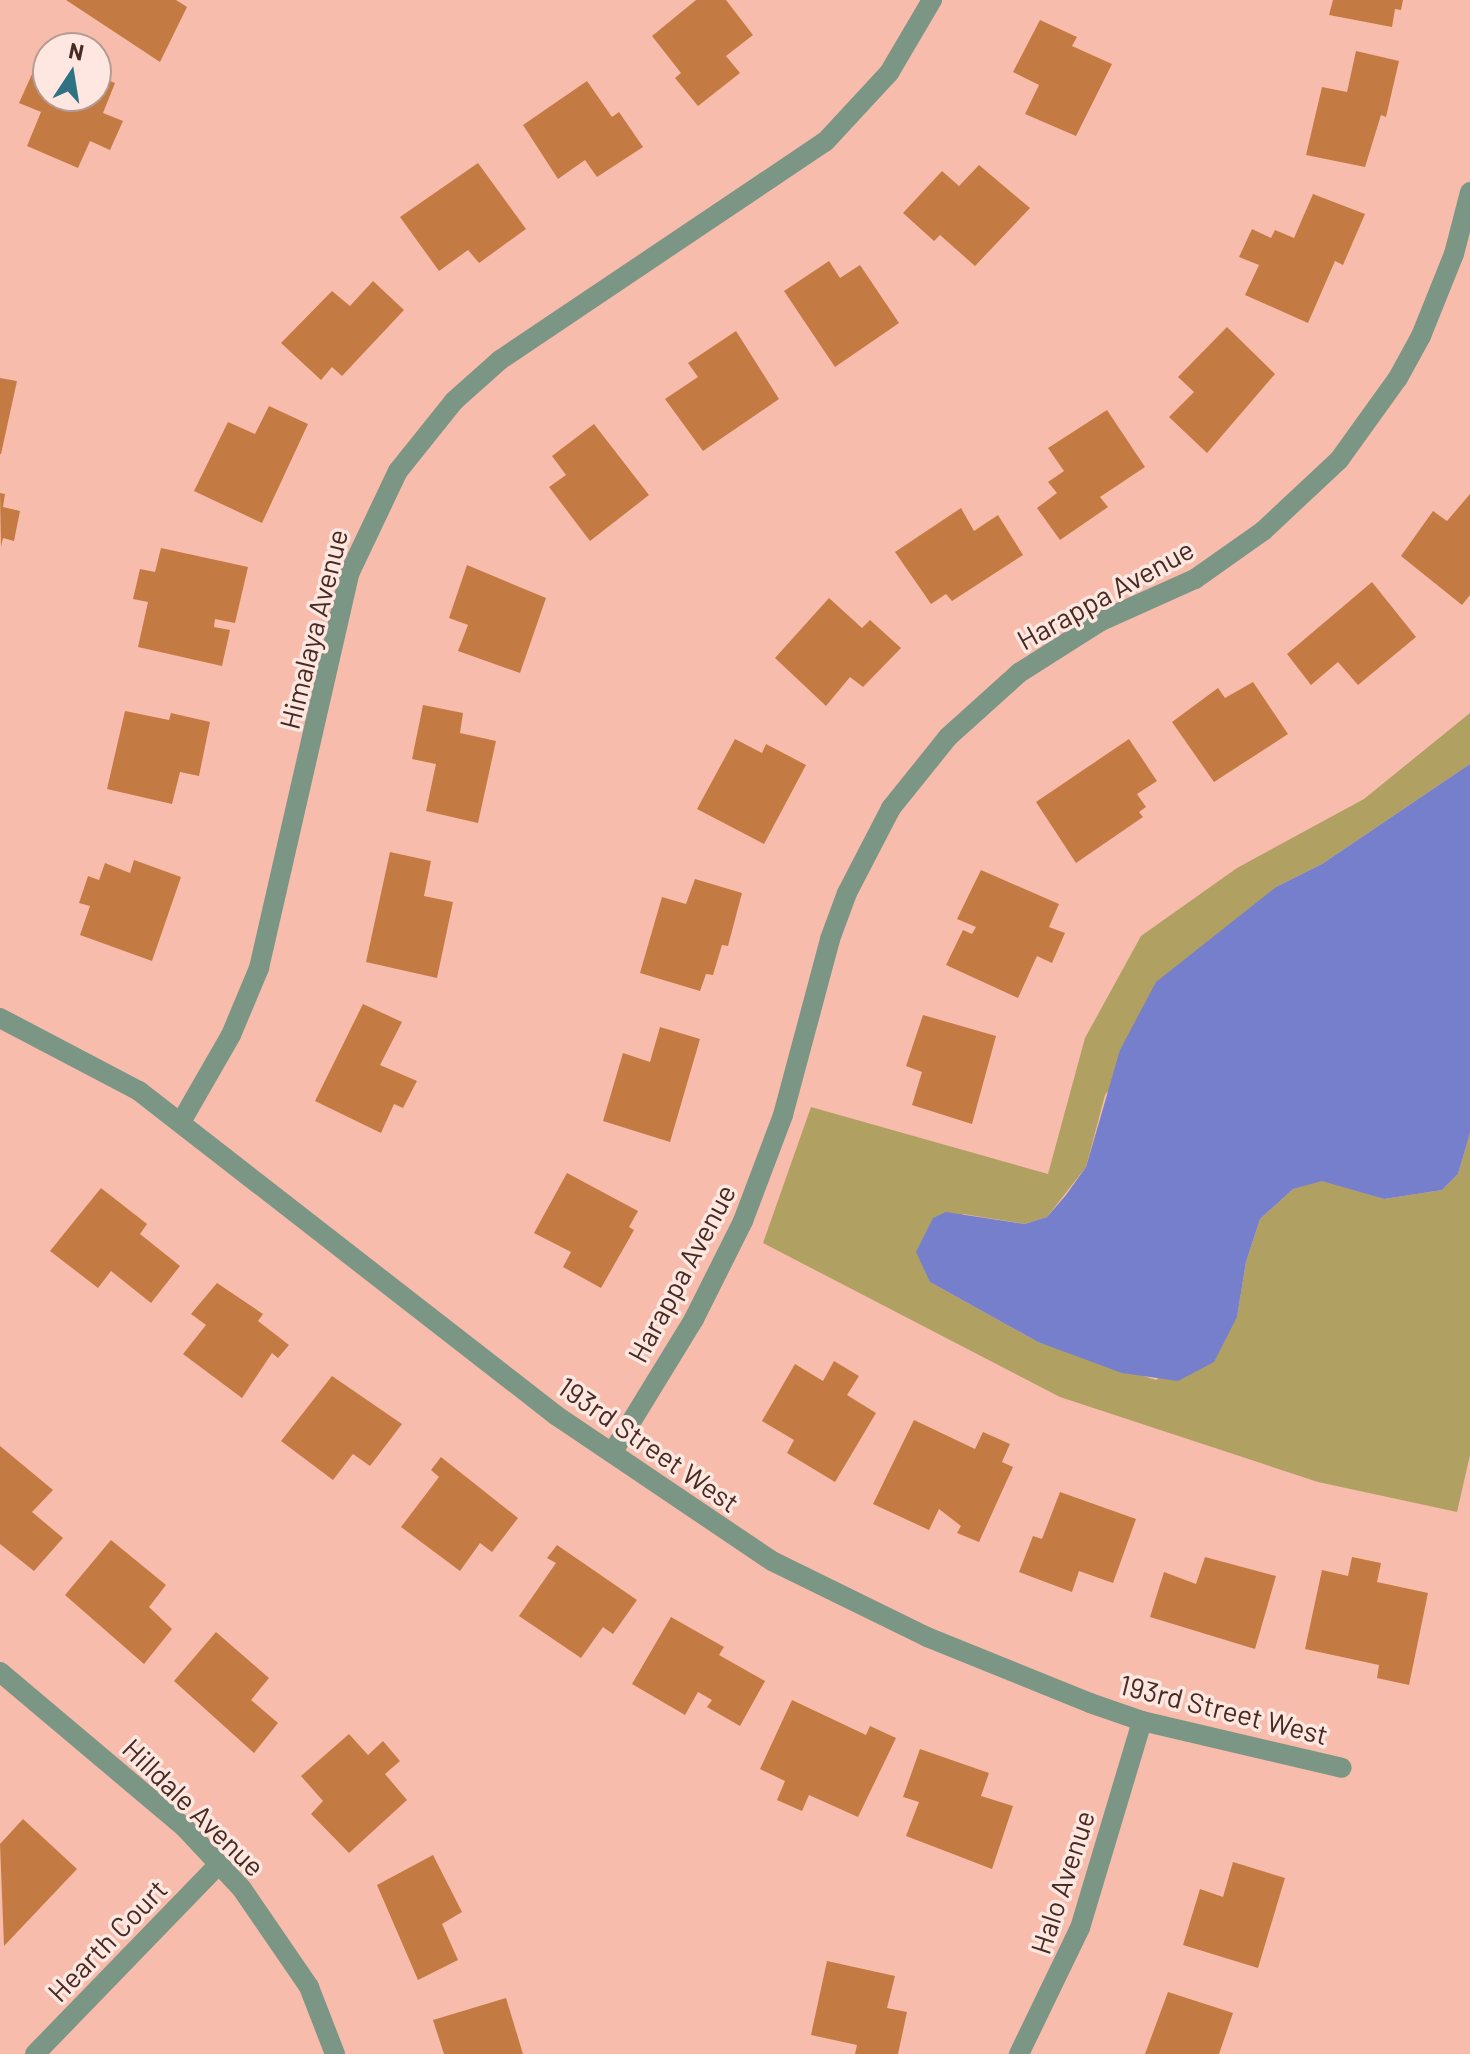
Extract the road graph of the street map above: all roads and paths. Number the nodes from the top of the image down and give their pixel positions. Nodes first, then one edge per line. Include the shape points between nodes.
1 (932, 0) edge
2 (1470, 192) edge
3 (0, 1018) edge
4 (181, 1122) junction
5 (612, 1453) junction
6 (0, 1672) edge
7 (1142, 1721) junction
8 (1342, 1768) dead end
9 (219, 1864) junction
10 (35, 2054) edge
11 (335, 2054) edge
12 (1019, 2054) edge

1 - 4 street, Himalaya Avenue via 889,73 825,142 529,339 475,381 413,448 376,508 350,572 259,968 231,1035
2 - 5 street, Harappa Avenue via 1454,254 1421,336 1339,460 1263,531 1195,579 1101,621 1019,673 948,737 891,808 847,893 830,939 783,1115 749,1208 694,1319
3 - 4 street, 193rd Street West via 139,1091
4 - 5 street, 193rd Street West via 458,1341
5 - 7 street, 193rd Street West via 726,1532 846,1599 997,1666
6 - 9 street, Hilldale Avenue via 140,1789
7 - 8 street, 193rd Street West
7 - 12 street, Halo Avenue via 1080,1928
9 - 10 street, Hearth Court
9 - 11 street, Hilldale Avenue via 263,1913 295,1963

